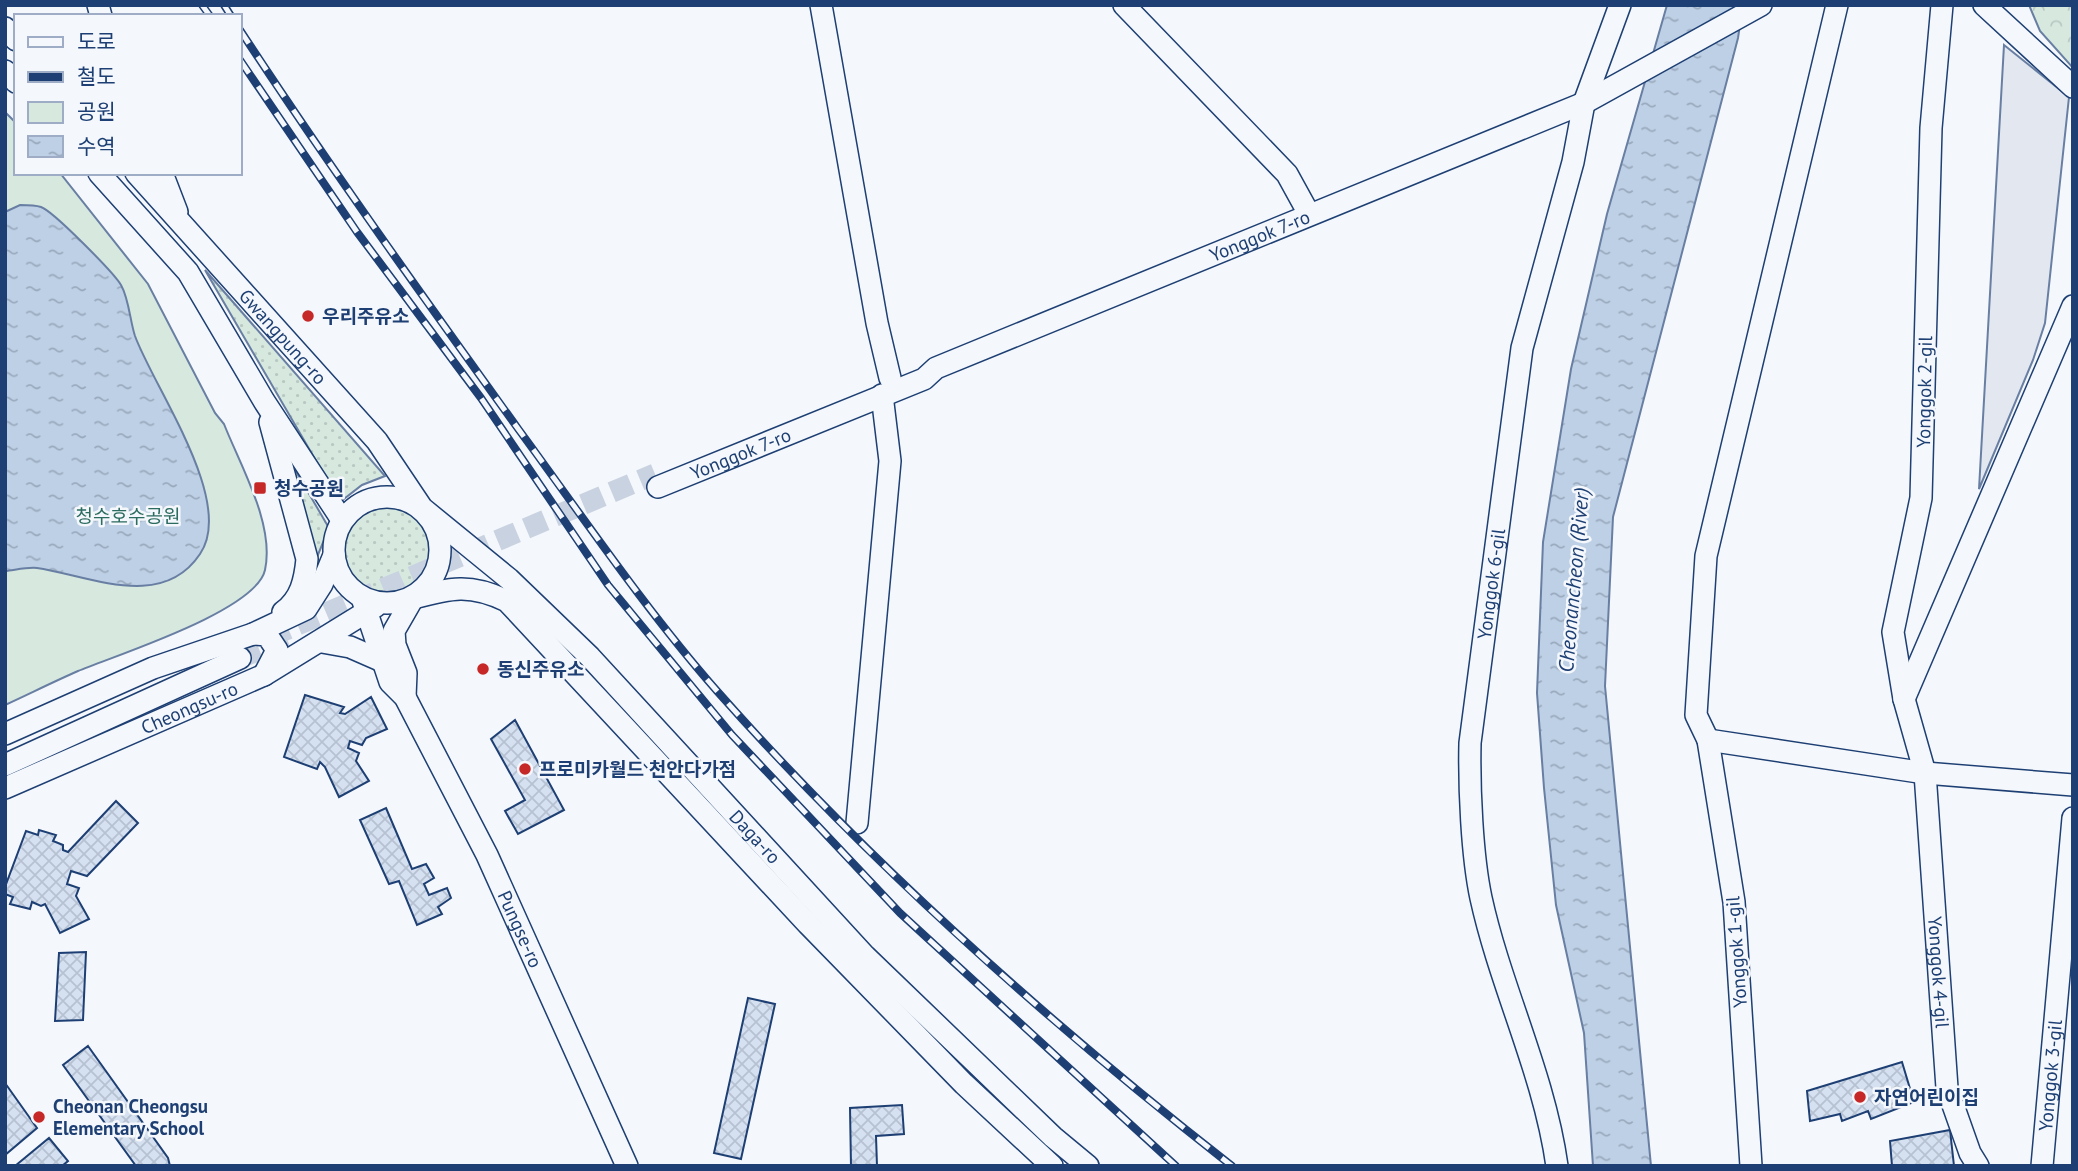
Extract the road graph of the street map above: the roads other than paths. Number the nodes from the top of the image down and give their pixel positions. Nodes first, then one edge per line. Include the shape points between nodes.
1 (821, 5) edge
2 (1124, 5) edge
3 (1620, 5) edge
4 (1761, 5) edge
5 (1837, 5) edge
6 (1942, 5) edge
7 (1984, 5) edge
8 (2073, 87) edge
9 (1584, 103) junction
10 (101, 175) edge
11 (138, 175) edge
12 (163, 175) edge
13 (1309, 214) junction
14 (181, 223) junction
15 (2073, 306) edge
16 (2067, 335) edge
17 (886, 387) junction
18 (264, 401) junction
19 (377, 441) junction
20 (656, 481) tunnel mouth
21 (422, 508) junction
22 (342, 520) junction
23 (334, 555) junction
24 (509, 579) junction
25 (413, 597) junction
26 (369, 605) junction
27 (321, 642) junction
28 (244, 647) junction
29 (382, 661) junction
30 (264, 675) junction
31 (405, 697) junction
32 (1904, 699) junction
33 (5, 734) edge
34 (1709, 740) junction
35 (5, 750) edge
36 (5, 765) edge
37 (1925, 773) junction
38 (2073, 785) edge
39 (5, 788) edge
40 (2073, 818) edge
41 (857, 823) dead end
42 (628, 1166) edge
43 (1052, 1166) edge
44 (1088, 1166) edge
45 (1557, 1166) edge
46 (1751, 1166) edge
47 (1978, 1166) edge
48 (2042, 1166) edge

1 - 17 street
2 - 13 street via 1287,174
3 - 9 street, Yonggok 6-gil
4 - 9 street, Yonggok 7-ro
5 - 34 street via 1706,556 1696,715
6 - 32 street, Yonggok 2-gil via 1931,128 1921,498 1894,632
7 - 8 street
9 - 13 street, Yonggok 7-ro
9 - 45 street, Yonggok 6-gil via 1573,162 1522,348 1469,774 1481,897 1552,1125
10 - 18 street, Gwangpung-ro via 188,272
11 - 14 street, Gwangpung-ro
12 - 14 street
13 - 17 street, Yonggok 7-ro via 936,368 920,366
14 - 19 street, Gwangpung-ro
15 - 16 street
16 - 32 street
17 - 20 street, Yonggok 7-ro
17 - 41 street via 890,461
18 - 22 street, Gwangpung-ro
18 - 28 street via 307,559 299,595
19 - 21 street, Gwangpung-ro
19 - 24 street
21 - 22 street via 388,496 363,503
21 - 24 street, Daga-ro
21 - 25 street via 437,530 441,555 426,587
22 - 23 street
23 - 26 street via 348,587
23 - 28 street via 306,610
24 - 44 street, Daga-ro via 590,657 864,956
25 - 26 street
25 - 31 street, Pungse-ro via 394,631 406,673
25 - 43 street, Daga-ro via 466,587 507,601 808,924 964,1084
26 - 27 street, Cheongsu-ro
26 - 29 street, Pungse-ro
27 - 29 street via 350,647
27 - 30 street, Cheongsu-ro
28 - 30 street via 267,635 277,650
28 - 33 street via 153,668
28 - 35 street
28 - 36 street
29 - 31 street, Pungse-ro via 390,682
30 - 39 street, Cheongsu-ro
31 - 42 street, Pungse-ro via 487,855
32 - 37 street, Yonggok 2-gil
34 - 37 street
34 - 46 street, Yonggok 1-gil via 1734,902
37 - 38 street
37 - 47 street, Yonggok 4-gil via 1947,1088
40 - 48 street, Yonggok 3-gil

